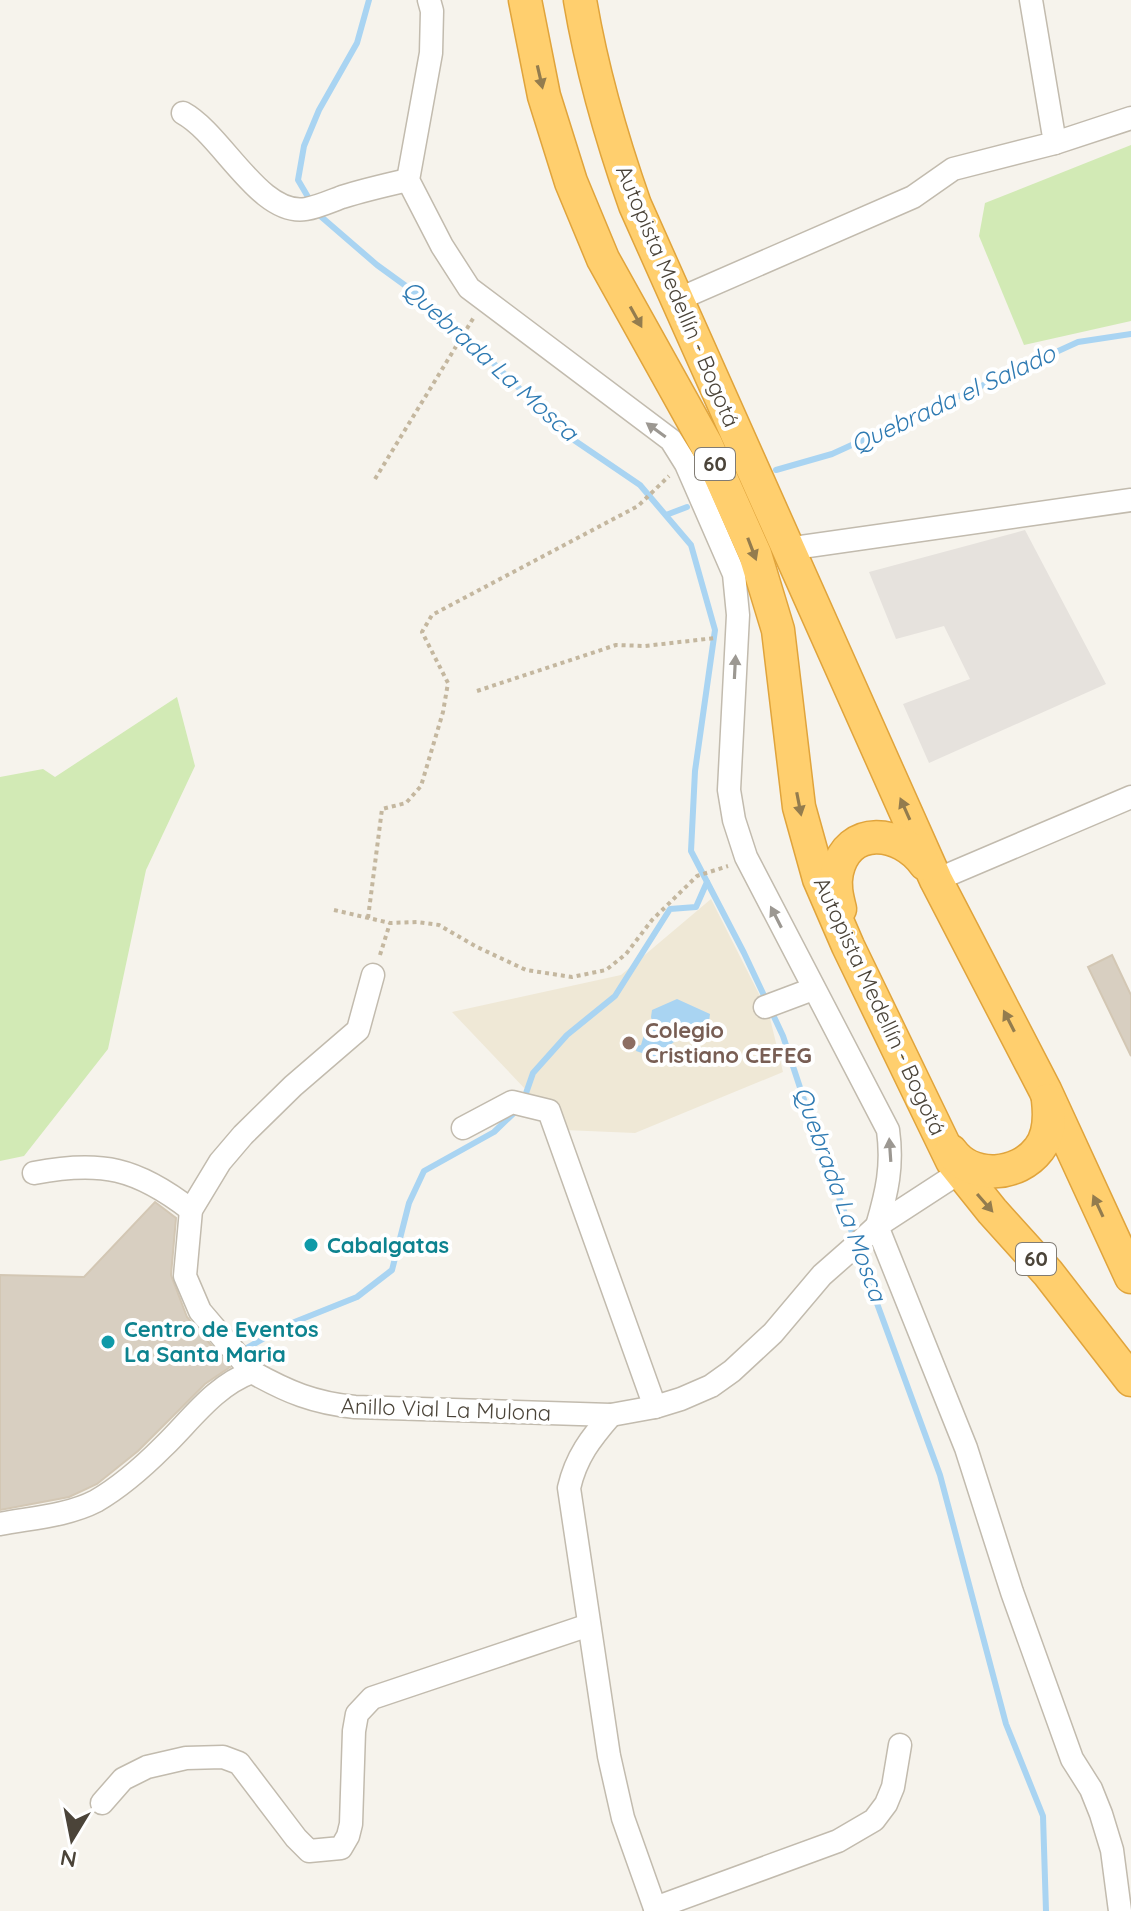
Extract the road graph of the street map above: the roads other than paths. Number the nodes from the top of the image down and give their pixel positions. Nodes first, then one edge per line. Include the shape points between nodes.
1 (429, 0) edge
2 (525, 0) edge
3 (580, 0) edge
4 (1031, 0) edge
5 (183, 113) dead end
6 (1131, 118) edge
7 (1055, 143) junction
8 (408, 180) junction
9 (679, 299) junction
10 (1131, 500) edge
11 (787, 549) junction
12 (1131, 797) edge
13 (936, 880) junction
14 (848, 946) junction
15 (373, 975) road end
16 (804, 991) junction
17 (765, 1007) dead end
18 (1045, 1090) junction
19 (463, 1128) dead end
20 (942, 1139) junction
21 (960, 1172) junction
22 (34, 1173) dead end
23 (191, 1210) junction
24 (870, 1232) junction
25 (1131, 1277) edge
26 (249, 1369) junction
27 (1131, 1380) edge
28 (655, 1407) junction
29 (611, 1415) junction
30 (0, 1524) edge
31 (589, 1625) junction
32 (900, 1745) dead end
33 (102, 1803) dead end
34 (655, 1910) edge
35 (1120, 1911) edge

1 - 8 street via 431,53
2 -> 14 highway, Autopista Medellín - Bogotá / 60 via 544,96 571,182 603,259 706,444 755,554 778,630 802,819 819,879
3 - 9 highway, Autopista Medellín - Bogotá / 60 via 606,122 635,205
4 - 7 street
5 - 8 street via 209,133 268,199 286,208 305,210
6 - 7 street
7 - 9 street via 953,169 913,197
16 -> 8 street via 734,820 729,790 737,593 725,549 686,464 671,440 469,288
9 - 11 highway, Autopista Medellín - Bogotá / 60
10 - 11 street
13 -> 11 highway, Autopista Medellín - Bogotá / 60
12 - 13 street
13 - 14 highway via 907,844 888,837 849,849 837,868 835,884
18 -> 13 highway, Autopista Medellín - Bogotá / 60
14 - 20 highway, Autopista Medellín - Bogotá / 60
15 - 23 street via 358,1030 243,1135
16 - 17 street
24 -> 16 street via 887,1189 892,1156 888,1130
18 - 20 highway via 1049,1127 1040,1148 1023,1165 1000,1172 977,1170 956,1158
25 -> 18 highway, Autopista Medellín - Bogotá / 60
19 - 28 street via 512,1102 549,1111
20 - 21 highway, Autopista Medellín - Bogotá / 60
21 - 24 street, Anillo Vial La Mulona
21 -> 27 highway, Autopista Medellín - Bogotá / 60
22 - 23 street via 93,1167 135,1174
23 - 26 street, Anillo Vial La Mulona via 185,1276 200,1311
24 - 28 street, Anillo Vial La Mulona via 732,1371 711,1386
24 - 35 street via 966,1448 1072,1759 1101,1814
26 - 29 street, Anillo Vial La Mulona via 291,1393 336,1405
26 - 30 street via 95,1501
28 - 29 street, Anillo Vial La Mulona
29 - 31 street via 587,1442 569,1488
31 - 33 street via 372,1698 357,1714 351,1824 341,1848 309,1851 239,1763 223,1757 147,1767 123,1779
31 - 34 street via 623,1818
32 - 34 street via 893,1787 874,1820 838,1841

